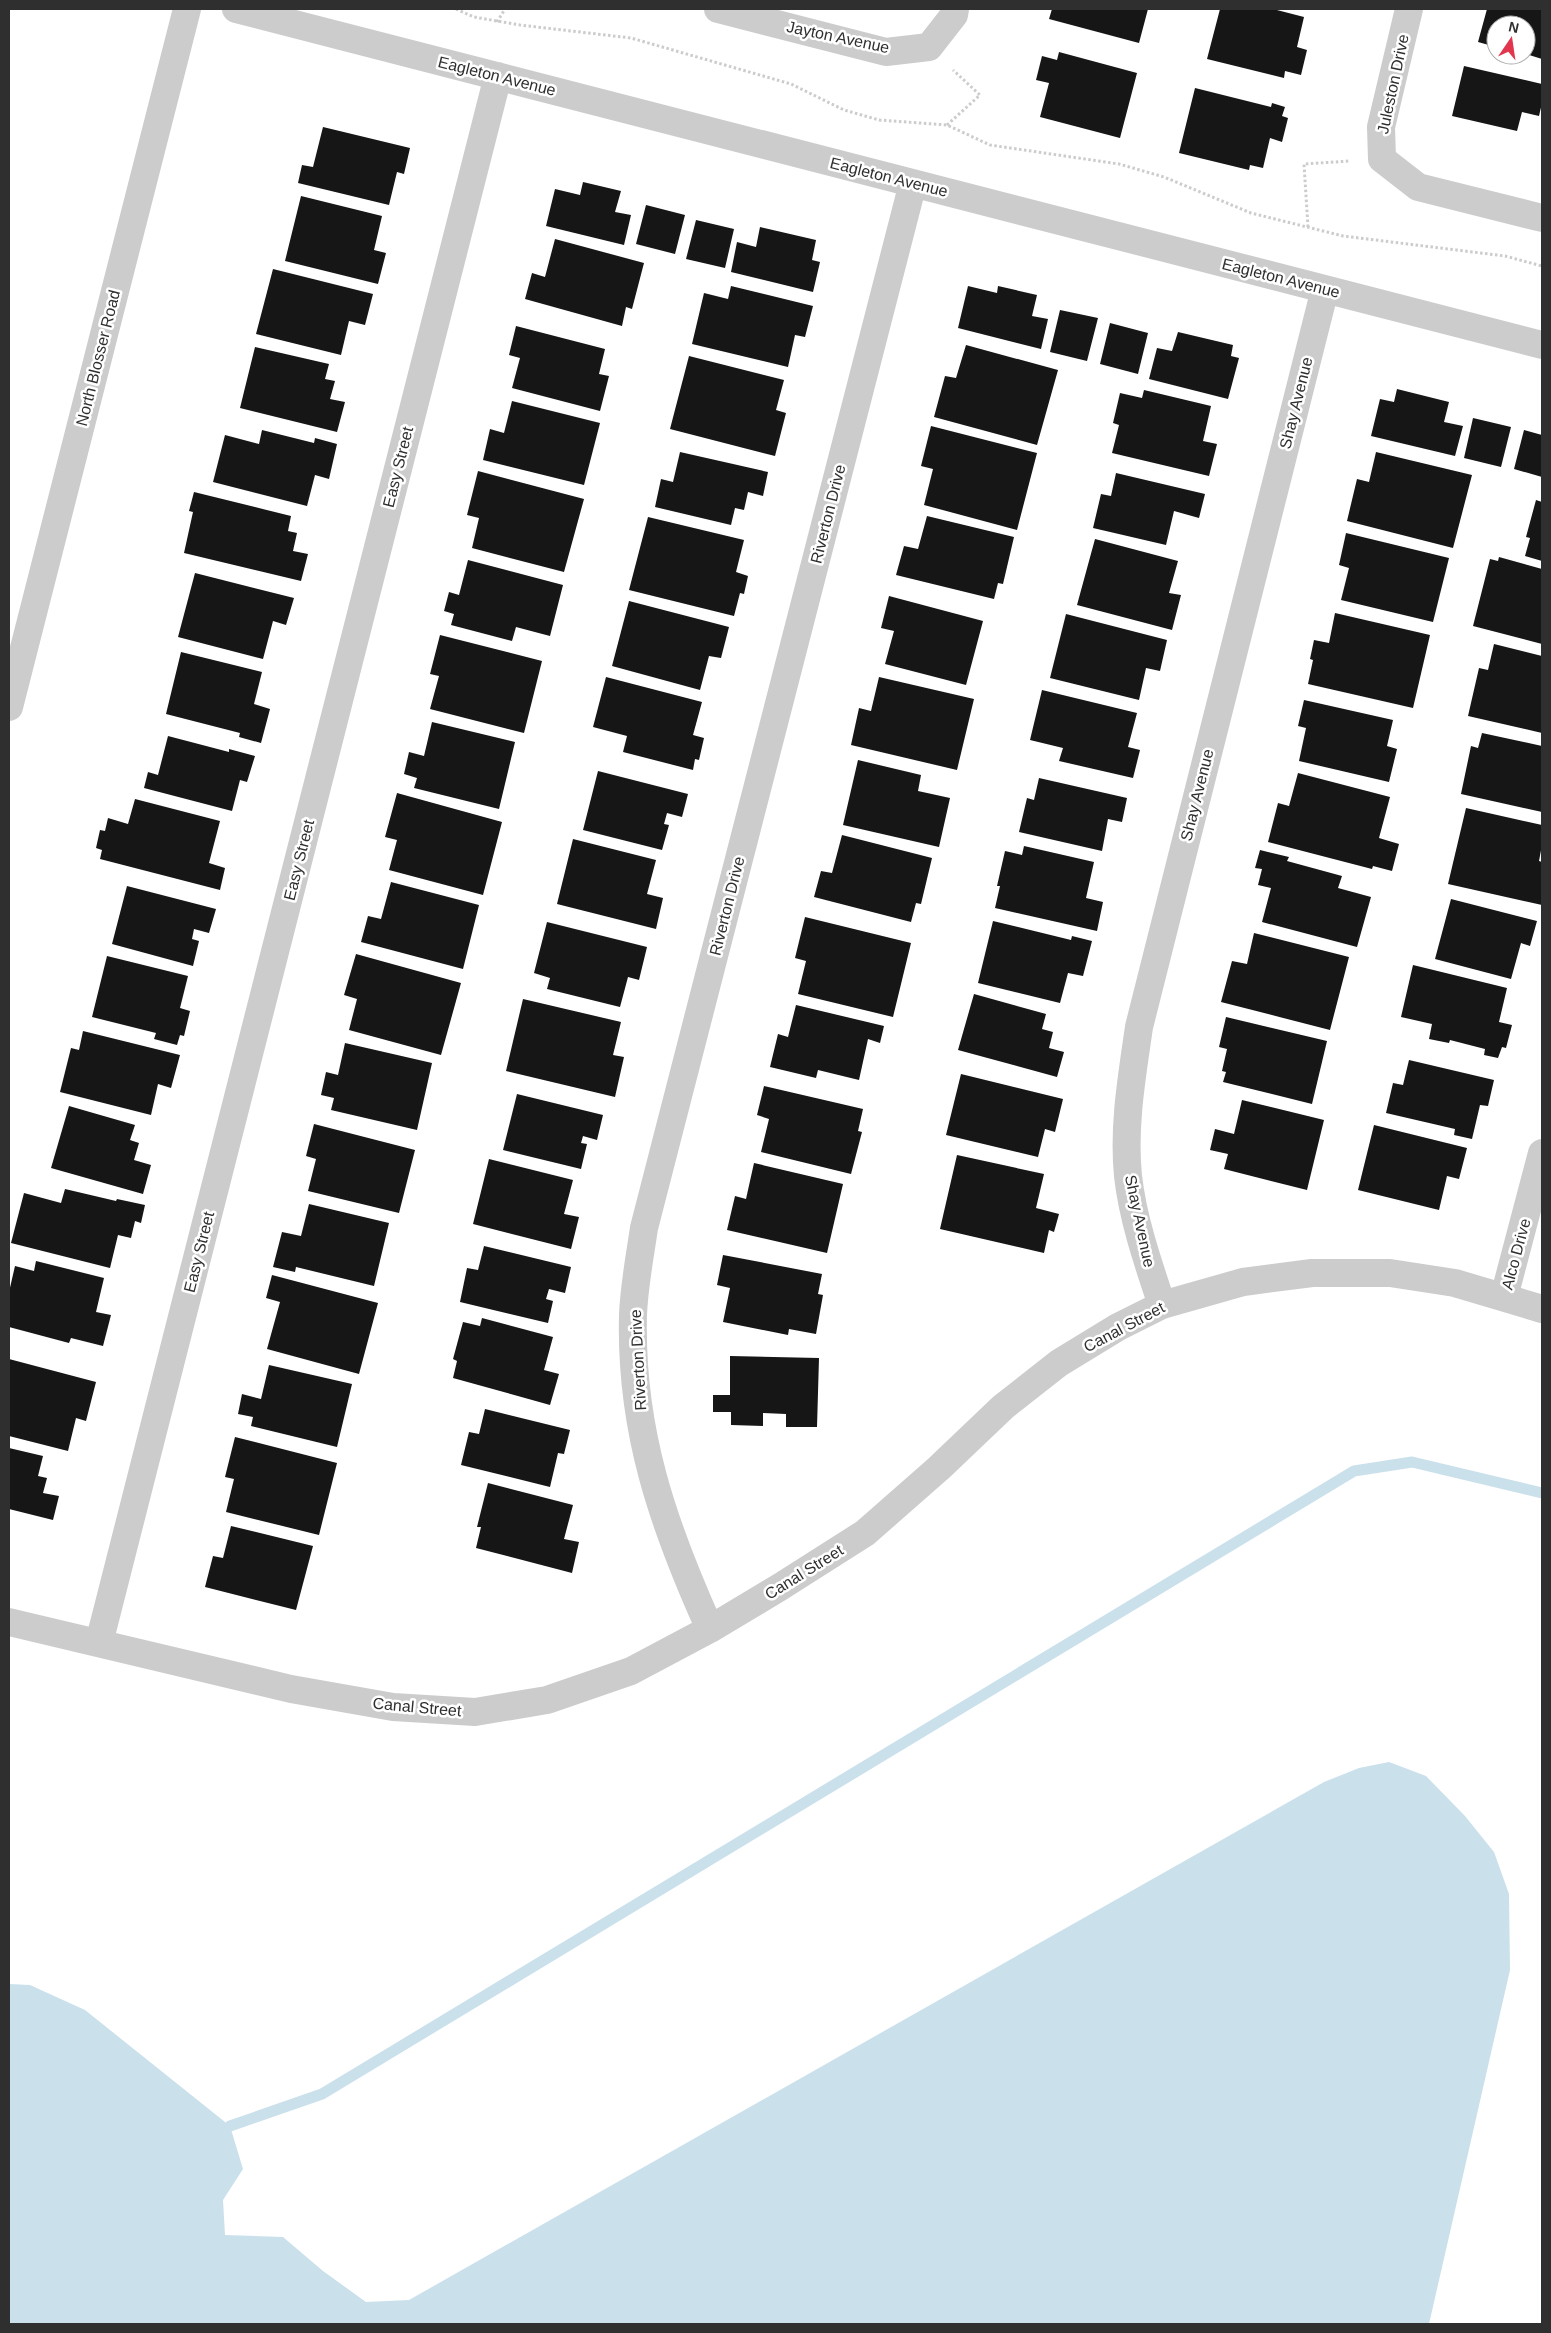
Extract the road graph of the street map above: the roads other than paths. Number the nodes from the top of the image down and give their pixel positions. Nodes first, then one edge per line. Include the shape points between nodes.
1 (187, 9) edge
2 (236, 9) edge
3 (718, 9) edge
4 (955, 9) edge
5 (1409, 9) edge
6 (498, 76) junction
7 (913, 183) junction
8 (1542, 218) edge
9 (1325, 289) junction
10 (1542, 345) edge
11 (9, 706) edge
12 (1542, 1153) edge
13 (1504, 1297) junction
14 (1162, 1305) junction
15 (1542, 1309) edge
16 (9, 1622) edge
17 (710, 1629) junction
18 (100, 1643) junction

1 - 11 street, North Blosser Road
2 - 6 street, Eagleton Avenue
3 - 4 street, Jayton Avenue via 886,52 929,46 954,15
5 - 8 street, Juleston Drive via 1381,127 1382,159 1418,187
6 - 7 street, Eagleton Avenue
6 - 18 street, Easy Street
7 - 9 street, Eagleton Avenue
7 - 17 street, Riverton Drive via 644,1228 633,1314 636,1382 644,1447 659,1504
9 - 10 street, Eagleton Avenue
9 - 14 street, Shay Avenue via 1139,1027 1128,1105 1128,1176 1144,1251
12 - 13 street, Alco Drive
13 - 14 street, Canal Street via 1455,1283 1390,1272 1312,1273 1243,1282
13 - 15 street, Canal Street
14 - 17 street, Canal Street via 1059,1363 1003,1407 865,1533
16 - 18 street, Canal Street
17 - 18 street, Canal Street via 631,1671 547,1700 475,1712 393,1707 291,1689

